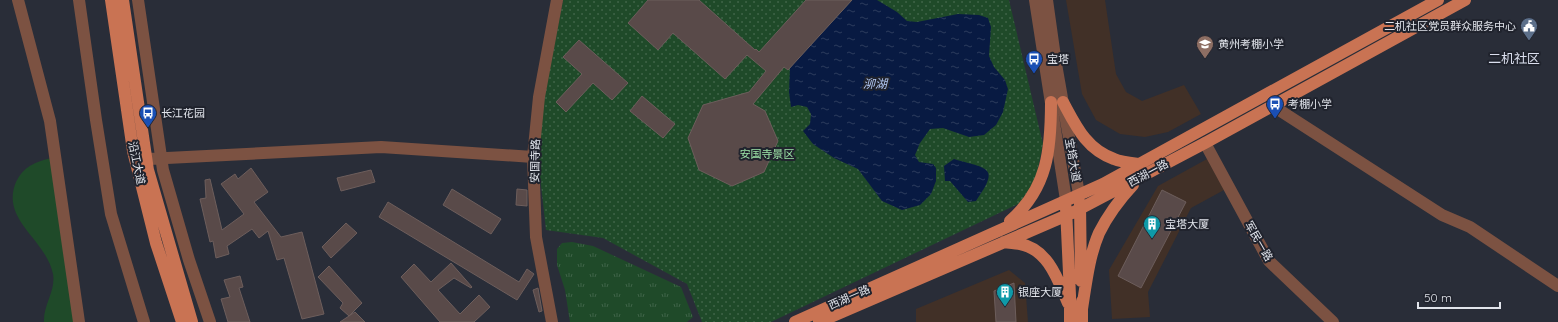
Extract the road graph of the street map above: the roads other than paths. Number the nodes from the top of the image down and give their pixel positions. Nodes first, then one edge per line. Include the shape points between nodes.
1 (18, 0) edge
2 (79, 0) edge
3 (111, 0) edge
4 (123, 0) edge
5 (138, 0) edge
6 (557, 0) edge
7 (1035, 0) edge
8 (1047, 0) edge
9 (1465, 0) edge
10 (1433, 1) edge
11 (1438, 15) junction
12 (1057, 102) junction
13 (1274, 106) junction
14 (1205, 144) junction
15 (533, 157) junction
16 (146, 159) junction
17 (161, 159) junction
18 (1139, 164) junction
19 (1139, 178) junction
20 (1079, 194) junction
21 (1066, 200) junction
22 (1080, 209) junction
23 (1067, 215) junction
24 (1000, 230) junction
25 (1002, 242) junction
26 (1558, 286) edge
27 (1076, 309) junction
28 (79, 322) edge
29 (144, 322) edge
30 (182, 322) edge
31 (192, 322) edge
32 (210, 322) edge
33 (552, 322) edge
34 (794, 322) edge
35 (819, 322) edge
36 (1070, 322) edge
37 (1082, 322) edge
38 (1333, 322) edge

1 - 28 street via 50,121
2 - 29 street via 111,214
3 - 30 main road, 沿江大道 via 134,151 156,243
4 - 16 main road, 沿江大道
5 - 17 street
6 - 15 street, 安国寺路 via 539,97
7 - 12 street, 宝塔大道
8 - 12 street, 宝塔大道
9 - 11 main road, 西湖一路
10 - 11 street
10 - 18 main road, 西湖一路
11 - 13 main road, 西湖一路
12 - 18 main road via 1094,149 1114,159
12 - 20 street, 宝塔大道
12 - 21 street, 宝塔大道
12 - 24 main road via 1046,164 1035,190 1022,211
13 - 14 main road, 西湖一路
13 - 26 street via 1442,215 1470,227
14 - 19 main road, 西湖一路
14 - 38 street, 军民一路 via 1269,261
15 - 17 street via 381,147
15 - 33 street, 安国寺路 via 536,237
16 - 17 street
16 - 31 main road, 沿江大道
17 - 32 street via 176,219
18 - 20 main road, 西湖一路
19 - 22 main road, 西湖一路
19 - 27 main road via 1117,202 1099,234
20 - 21 main road, 西湖一路
20 - 22 main road, 宝塔大道
21 - 23 main road, 宝塔大道
21 - 24 main road, 西湖一路
22 - 23 main road, 西湖一路
22 - 27 main road, 宝塔大道
23 - 25 main road, 西湖一路
23 - 27 main road, 宝塔大道
24 - 34 main road, 西湖一路
25 - 27 main road via 1021,244 1039,253 1055,272
25 - 35 main road, 西湖一路
27 - 36 main road, 宝塔大道
27 - 37 main road, 宝塔大道

